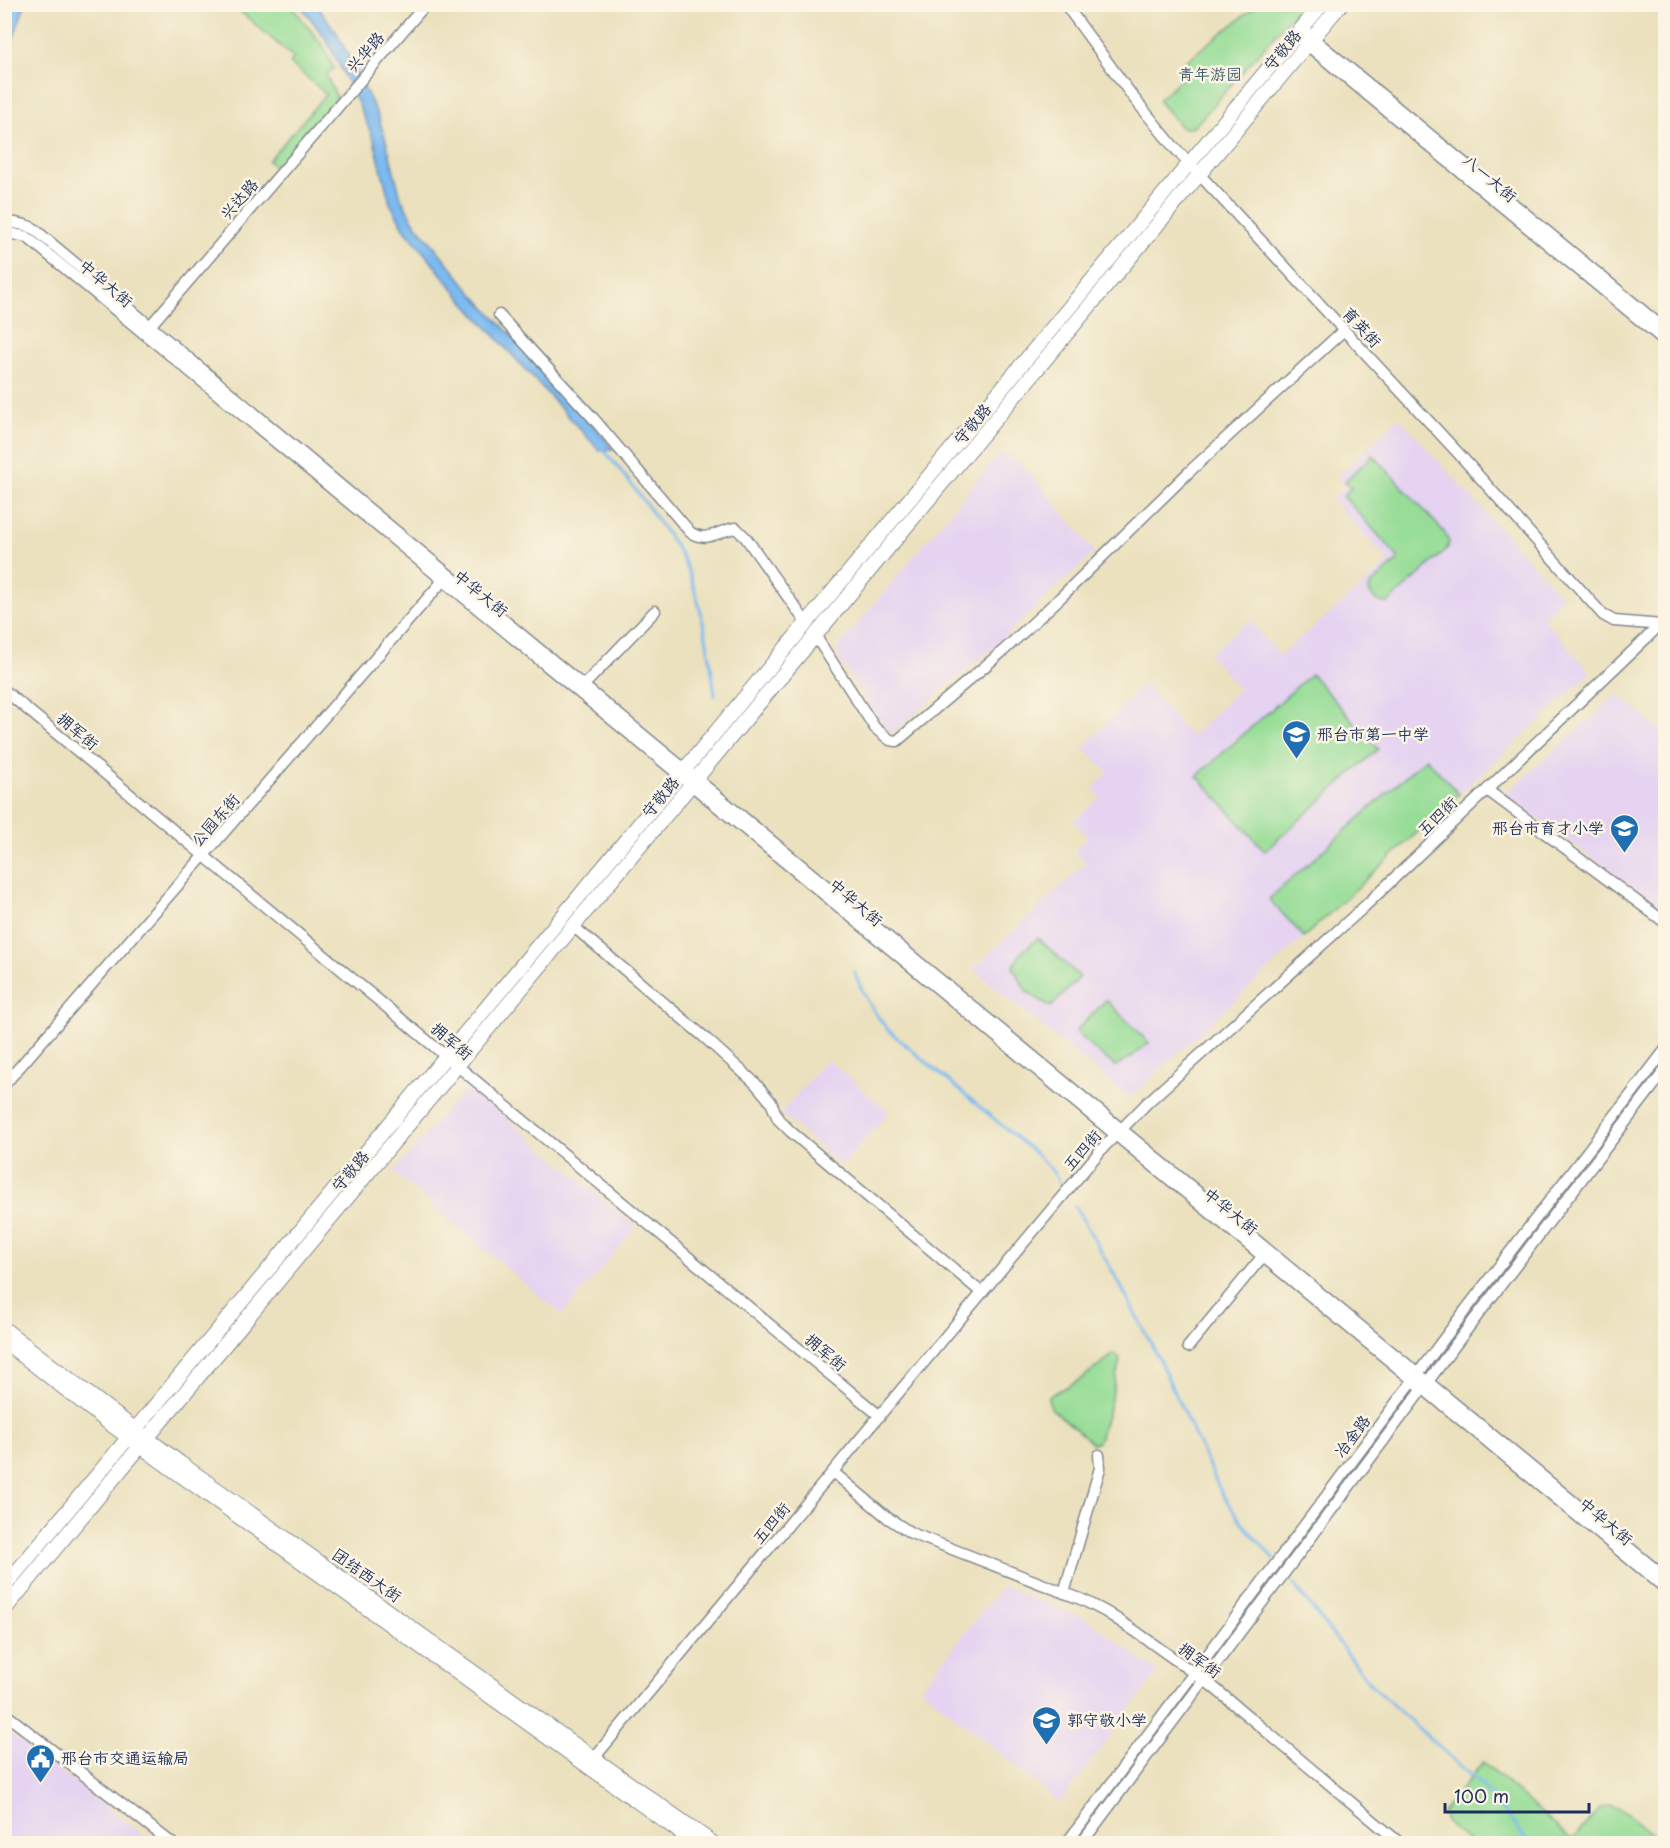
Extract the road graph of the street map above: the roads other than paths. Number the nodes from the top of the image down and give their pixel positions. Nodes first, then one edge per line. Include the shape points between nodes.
1 (426, 4) edge
2 (1065, 4) edge
3 (1322, 4) edge
4 (1341, 4) edge
5 (1299, 33) junction
6 (1310, 42) junction
7 (350, 93) joint
8 (1190, 164) junction
9 (1200, 175) junction
10 (4, 221) edge
11 (4, 232) edge
12 (30, 233) junction
13 (499, 315) dead end
14 (150, 326) junction
15 (1344, 330) junction
16 (1665, 330) edge
17 (1665, 342) edge
18 (446, 577) junction
19 (654, 611) dead end
20 (807, 624) junction
21 (1663, 625) edge
22 (816, 637) junction
23 (584, 685) junction
24 (4, 690) edge
25 (682, 772) junction
26 (694, 782) junction
27 (1487, 790) junction
28 (205, 855) junction
29 (1665, 923) edge
30 (574, 927) junction
31 (1665, 1049) edge
32 (447, 1056) junction
33 (458, 1066) junction
34 (1665, 1069) edge
35 (4, 1085) edge
36 (1118, 1132) junction
37 (1262, 1257) junction
38 (982, 1293) junction
39 (4, 1329) edge
40 (4, 1341) edge
41 (1188, 1347) dead end
42 (1415, 1377) junction
43 (1425, 1385) junction
44 (880, 1416) junction
45 (132, 1433) junction
46 (145, 1443) junction
47 (1099, 1455) dead end
48 (833, 1472) junction
49 (1665, 1578) edge
50 (4, 1587) edge
51 (1665, 1589) edge
52 (1064, 1593) junction
53 (4, 1611) edge
54 (1194, 1673) junction
55 (1204, 1681) junction
56 (4, 1713) edge
57 (594, 1758) junction
58 (173, 1844) edge
59 (697, 1844) edge
60 (714, 1844) edge
61 (1066, 1844) edge
62 (1081, 1844) edge
63 (1401, 1844) edge

1 - 7 street, 兴华路
2 - 8 street, 育英街 via 1133,98
3 - 5 main road, 守敬路
4 - 6 main road, 守敬路
5 - 6 street, 八一大街
5 - 8 main road, 守敬路
6 - 9 main road, 守敬路
6 - 16 street, 八一大街
6 - 17 street, 八一大街
7 - 14 street, 兴达路
8 - 9 street, 育英街
8 - 20 main road, 守敬路
9 - 15 street, 育英街
9 - 22 main road, 守敬路
10 - 12 street via 25,225
11 - 12 street
12 - 14 street, 中华大街
12 - 18 street, 中华大街
13 - 20 street via 690,532 707,538 736,528
14 - 18 street, 中华大街
15 - 21 street, 育英街 via 1603,615 1614,621
15 - 22 street via 1003,651 897,741 875,728
18 - 23 street, 中华大街
18 - 25 street, 中华大街
18 - 28 street, 公园东街
19 - 23 street
20 - 25 main road, 守敬路
21 - 27 street, 五四街
22 - 26 main road, 守敬路
23 - 25 street, 中华大街
24 - 28 street, 拥军街
25 - 26 street, 中华大街
25 - 32 main road, 守敬路
26 - 30 main road, 守敬路
26 - 36 street, 中华大街
27 - 29 street
27 - 36 street, 五四街
28 - 32 street, 拥军街
28 - 35 street, 公园东街
30 - 33 main road, 守敬路
30 - 38 street via 755,1083 790,1131
31 - 42 street, 冶金路
32 - 33 street, 拥军街
32 - 45 main road, 守敬路
33 - 44 street, 拥军街
33 - 46 main road, 守敬路
34 - 43 street, 冶金路
36 - 37 street, 中华大街
36 - 38 street, 五四街
36 - 42 street, 中华大街
37 - 41 street
37 - 42 street, 中华大街
38 - 44 street, 五四街
39 - 45 main road, 团结西大街
40 - 45 main road, 团结西大街
42 - 43 street, 中华大街
42 - 54 street, 冶金路
43 - 49 street, 中华大街
43 - 51 street, 中华大街
43 - 55 street, 冶金路
44 - 48 street, 五四街
45 - 46 main road, 团结西大街
45 - 50 main road, 守敬路
46 - 53 main road, 守敬路
46 - 57 main road, 团结西大街
46 - 59 main road, 团结西大街
47 - 52 street via 1100,1468
48 - 52 street, 拥军街 via 911,1533
48 - 57 street, 五四街
52 - 54 street, 拥军街 via 1106,1612
54 - 55 street, 拥军街
54 - 61 street, 冶金路
55 - 62 street, 冶金路
55 - 63 street, 拥军街
56 - 58 street
57 - 60 main road, 团结西大街

